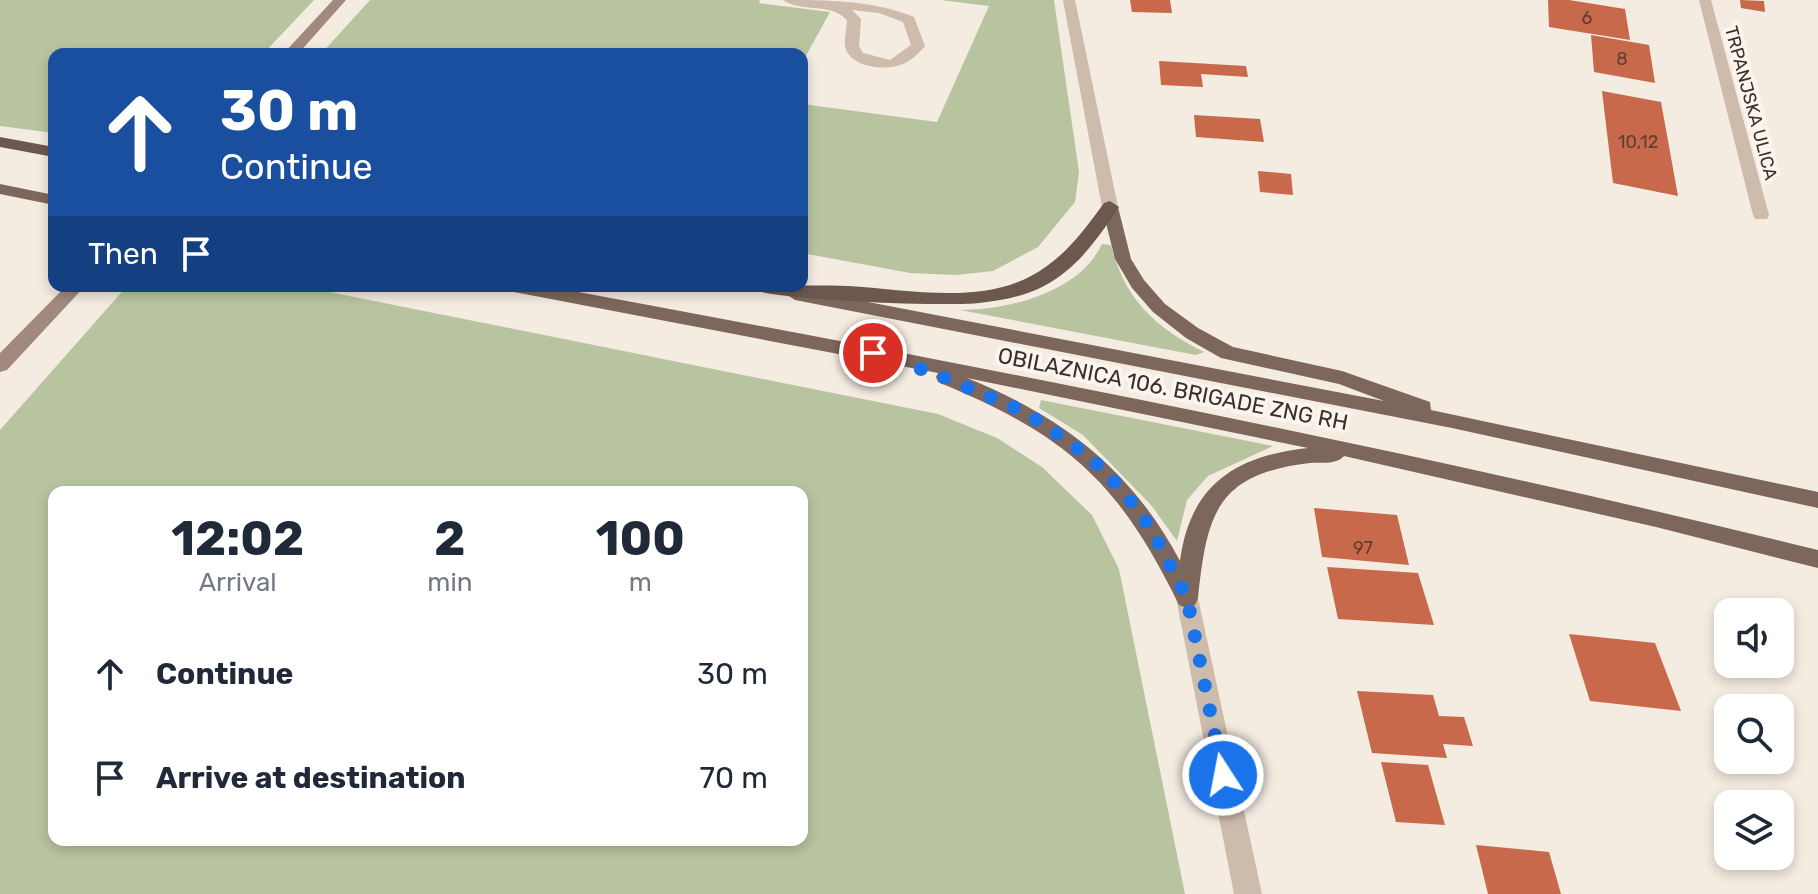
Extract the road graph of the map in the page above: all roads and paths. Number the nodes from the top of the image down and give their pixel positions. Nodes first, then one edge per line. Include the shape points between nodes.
1 (340, 0) edge
2 (789, 0) edge
3 (1069, 0) edge
4 (1705, 0) edge
5 (833, 7) junction
6 (296, 48) edge
7 (0, 142) edge
8 (48, 151) edge
9 (0, 189) edge
10 (48, 199) edge
11 (1110, 207) junction
12 (1761, 215) dead end
13 (70, 292) edge
14 (546, 292) edge
15 (787, 292) edge
16 (792, 293) junction
17 (873, 353) junction
18 (0, 365) edge
19 (1452, 421) junction
20 (1394, 457) junction
21 (1818, 500) edge
22 (1818, 559) edge
23 (1187, 598) junction
24 (1248, 894) edge

1 - 6 main road
2 - 5 street
3 - 11 street
4 - 12 street, TRPANJSKA ULICA
5 - 5 street via 854,19 852,46 857,56 894,66 918,46 909,20 894,12
7 - 8 highway
9 - 10 main road
11 - 16 highway via 1092,238 1061,269 1028,286 985,298
11 - 19 main road via 1123,259 1138,284 1192,333 1228,353 1379,389
13 - 18 main road
14 - 17 main road, OBILAZNICA 106. BRIGADE ZNG RH
15 - 16 highway, OBILAZNICA 106. BRIGADE ZNG RH
16 - 19 main road, OBILAZNICA 106. BRIGADE ZNG RH
17 - 20 main road, OBILAZNICA 106. BRIGADE ZNG RH
17 - 23 main road via 983,392 1061,434 1123,491 1150,527
19 - 21 main road, OBILAZNICA 106. BRIGADE ZNG RH
20 - 22 main road, OBILAZNICA 106. BRIGADE ZNG RH
20 - 23 main road via 1305,454 1269,461 1227,482 1198,524
23 - 24 street

